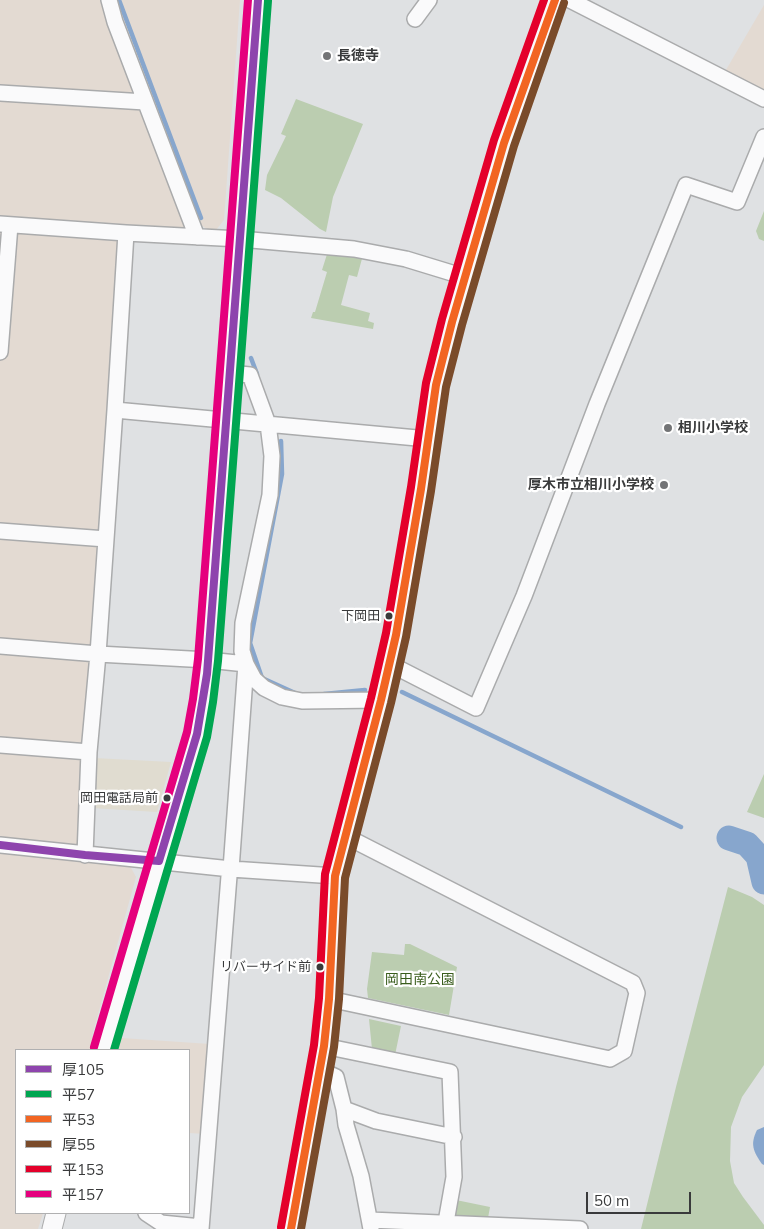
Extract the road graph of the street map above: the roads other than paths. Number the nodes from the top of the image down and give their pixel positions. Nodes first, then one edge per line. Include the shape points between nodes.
1 (109, 0) edge
2 (258, 0) edge
3 (429, 0) edge
4 (555, 0) edge
5 (570, 0) edge
6 (415, 19) dead end
7 (0, 93) edge
8 (764, 99) edge
9 (145, 102) junction
10 (764, 138) edge
11 (5, 225) edge
12 (126, 233) junction
13 (197, 237) junction
14 (240, 239) junction
15 (465, 277) junction
16 (0, 352) edge
17 (230, 373) junction
18 (116, 410) junction
19 (227, 419) junction
20 (268, 424) junction
21 (428, 438) junction
22 (0, 531) edge
23 (106, 539) junction
24 (0, 646) edge
25 (98, 654) junction
26 (208, 660) junction
27 (246, 664) junction
28 (388, 671) junction
29 (382, 698) junction
30 (0, 745) edge
31 (90, 752) junction
32 (344, 840) junction
33 (0, 845) edge
34 (86, 855) junction
35 (159, 861) junction
36 (231, 869) junction
37 (335, 876) junction
38 (329, 1000) junction
39 (324, 1046) junction
40 (104, 1049) edge
41 (320, 1070) junction
42 (344, 1109) junction
43 (454, 1137) junction
44 (56, 1214) edge
45 (148, 1214) edge
46 (446, 1222) junction
47 (371, 1225) edge
48 (201, 1228) edge
49 (52, 1229) edge
50 (291, 1229) edge
51 (580, 1229) edge

1 - 9 street
2 - 14 main road
3 - 6 street
4 - 15 street via 504,143
5 - 8 street
7 - 9 street
9 - 13 street
10 - 28 street via 737,202 686,186 597,404 524,596 476,708
11 - 12 street
11 - 16 street
12 - 13 street
12 - 18 street
13 - 14 street
14 - 15 street via 354,249 406,259
14 - 17 main road
15 - 21 street via 436,385
17 - 19 main road
17 - 20 street via 250,375
18 - 19 street
18 - 23 street
19 - 20 street
19 - 26 main road
20 - 21 street
20 - 27 street via 272,456 270,496 243,623 242,651
21 - 28 street
22 - 23 street
23 - 25 street
24 - 25 street
25 - 26 street
25 - 31 street
26 - 27 street
26 - 35 main road via 197,734
27 - 29 street via 254,679 282,697 302,701
27 - 36 street
28 - 29 street
29 - 32 street
30 - 31 street
31 - 34 street
32 - 37 street
32 - 38 street via 357,842 633,983 637,993 624,1051 610,1058
33 - 34 street
34 - 35 street
35 - 36 street
35 - 40 main road
36 - 37 street
36 - 48 street
37 - 38 street
38 - 39 street
39 - 41 street
39 - 43 street via 450,1072
41 - 42 street via 336,1077
41 - 50 street
42 - 43 street via 376,1121
42 - 47 street
43 - 46 street via 454,1177
44 - 49 main road
45 - 48 street via 161,1223
46 - 47 street
46 - 51 street

